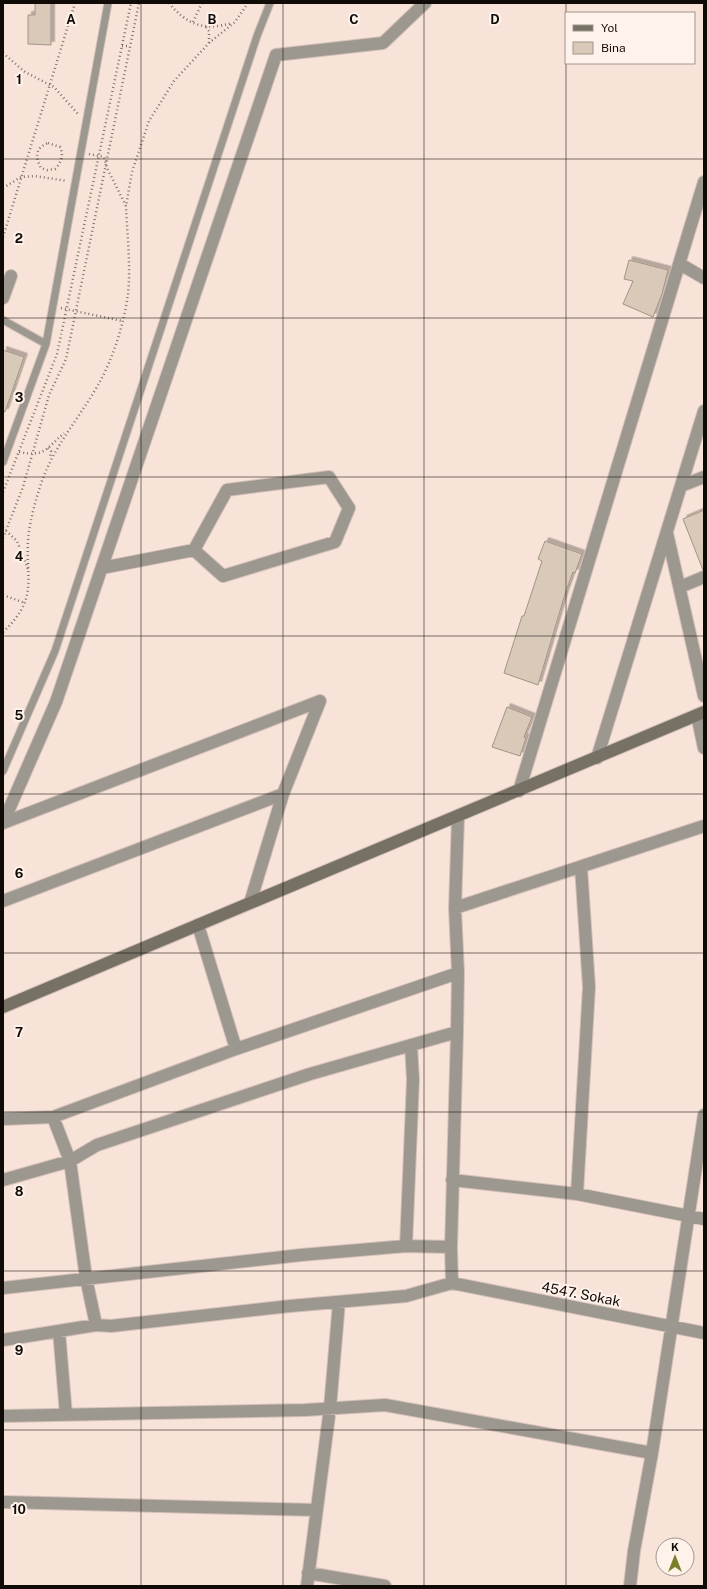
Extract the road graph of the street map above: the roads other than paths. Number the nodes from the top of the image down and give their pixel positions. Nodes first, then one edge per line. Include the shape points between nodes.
1 (108, 3) edge
2 (270, 3) edge
3 (425, 3) edge
4 (704, 182) edge
5 (680, 264) junction
6 (12, 276) dead end
7 (704, 278) edge
8 (3, 298) edge
9 (3, 320) edge
10 (46, 344) junction
11 (704, 411) edge
12 (3, 462) edge
13 (704, 477) edge
14 (681, 486) junction
15 (667, 531) junction
16 (194, 550) junction
17 (102, 568) junction
18 (704, 577) edge
19 (680, 586) junction
20 (704, 696) edge
21 (701, 714) edge
22 (704, 748) edge
23 (597, 758) junction
24 (3, 771) edge
25 (519, 791) junction
26 (283, 794) junction
27 (458, 817) junction
28 (704, 826) edge
29 (582, 867) junction
30 (3, 901) edge
31 (250, 903) junction
32 (455, 908) junction
33 (198, 925) junction
34 (458, 973) junction
35 (3, 1007) edge
36 (457, 1032) junction
37 (411, 1045) junction
38 (236, 1049) junction
39 (704, 1115) edge
40 (53, 1117) junction
41 (26, 1118) junction
42 (3, 1119) edge
43 (3, 1127) edge
44 (70, 1160) junction
45 (3, 1180) edge
46 (452, 1180) junction
47 (577, 1194) junction
48 (688, 1216) junction
49 (704, 1219) edge
50 (406, 1246) junction
51 (451, 1247) junction
52 (86, 1278) junction
53 (452, 1283) junction
54 (3, 1288) edge
55 (339, 1302) junction
56 (96, 1325) junction
57 (671, 1328) junction
58 (59, 1331) junction
59 (704, 1333) edge
60 (3, 1340) edge
61 (330, 1408) junction
62 (66, 1414) junction
63 (3, 1416) edge
64 (652, 1453) junction
65 (3, 1502) edge
66 (317, 1510) junction
67 (308, 1573) junction
68 (307, 1586) edge
69 (385, 1586) edge
70 (630, 1586) edge

1 - 10 lane
2 - 24 lane via 244,74 55,651
3 - 17 street via 383,43 276,54
4 - 5 street
5 - 7 street
5 - 25 street
6 - 8 street
9 - 10 lane
10 - 12 lane
11 - 14 street
13 - 14 street
14 - 15 street
15 - 19 street
15 - 23 street
16 - 16 street via 227,490 329,477 349,508 335,542 223,576
16 - 17 street
17 - 26 street via 56,702 3,823 320,701
18 - 19 street
19 - 20 street
21 - 22 street
21 - 23 main road
23 - 25 main road
25 - 27 main road
26 - 30 street
26 - 31 street
27 - 31 main road
27 - 32 street
28 - 29 street
29 - 32 street
29 - 47 street via 589,987
31 - 33 main road
32 - 34 street
33 - 35 main road
33 - 38 street
34 - 36 street
34 - 38 street
36 - 37 street
36 - 46 street
37 - 44 street via 310,1074 97,1145
37 - 50 street via 413,1080
38 - 40 street
39 - 48 street
40 - 41 street
40 - 44 street
41 - 42 street
41 - 43 street
44 - 45 street
44 - 52 street
46 - 47 street
46 - 51 street
47 - 48 street
48 - 49 street
48 - 57 street
50 - 51 street
50 - 52 street
51 - 53 street
52 - 54 street
52 - 56 street
53 - 55 street via 406,1296
53 - 57 street, 4547. Sokak
55 - 56 street via 111,1326
55 - 61 street
56 - 58 street
57 - 59 street, 4547. Sokak
57 - 64 street
58 - 60 street
58 - 62 street
61 - 62 street
61 - 64 street via 385,1405
61 - 66 street
62 - 63 street
64 - 70 street
65 - 66 street
66 - 67 street
67 - 68 street
67 - 69 street

